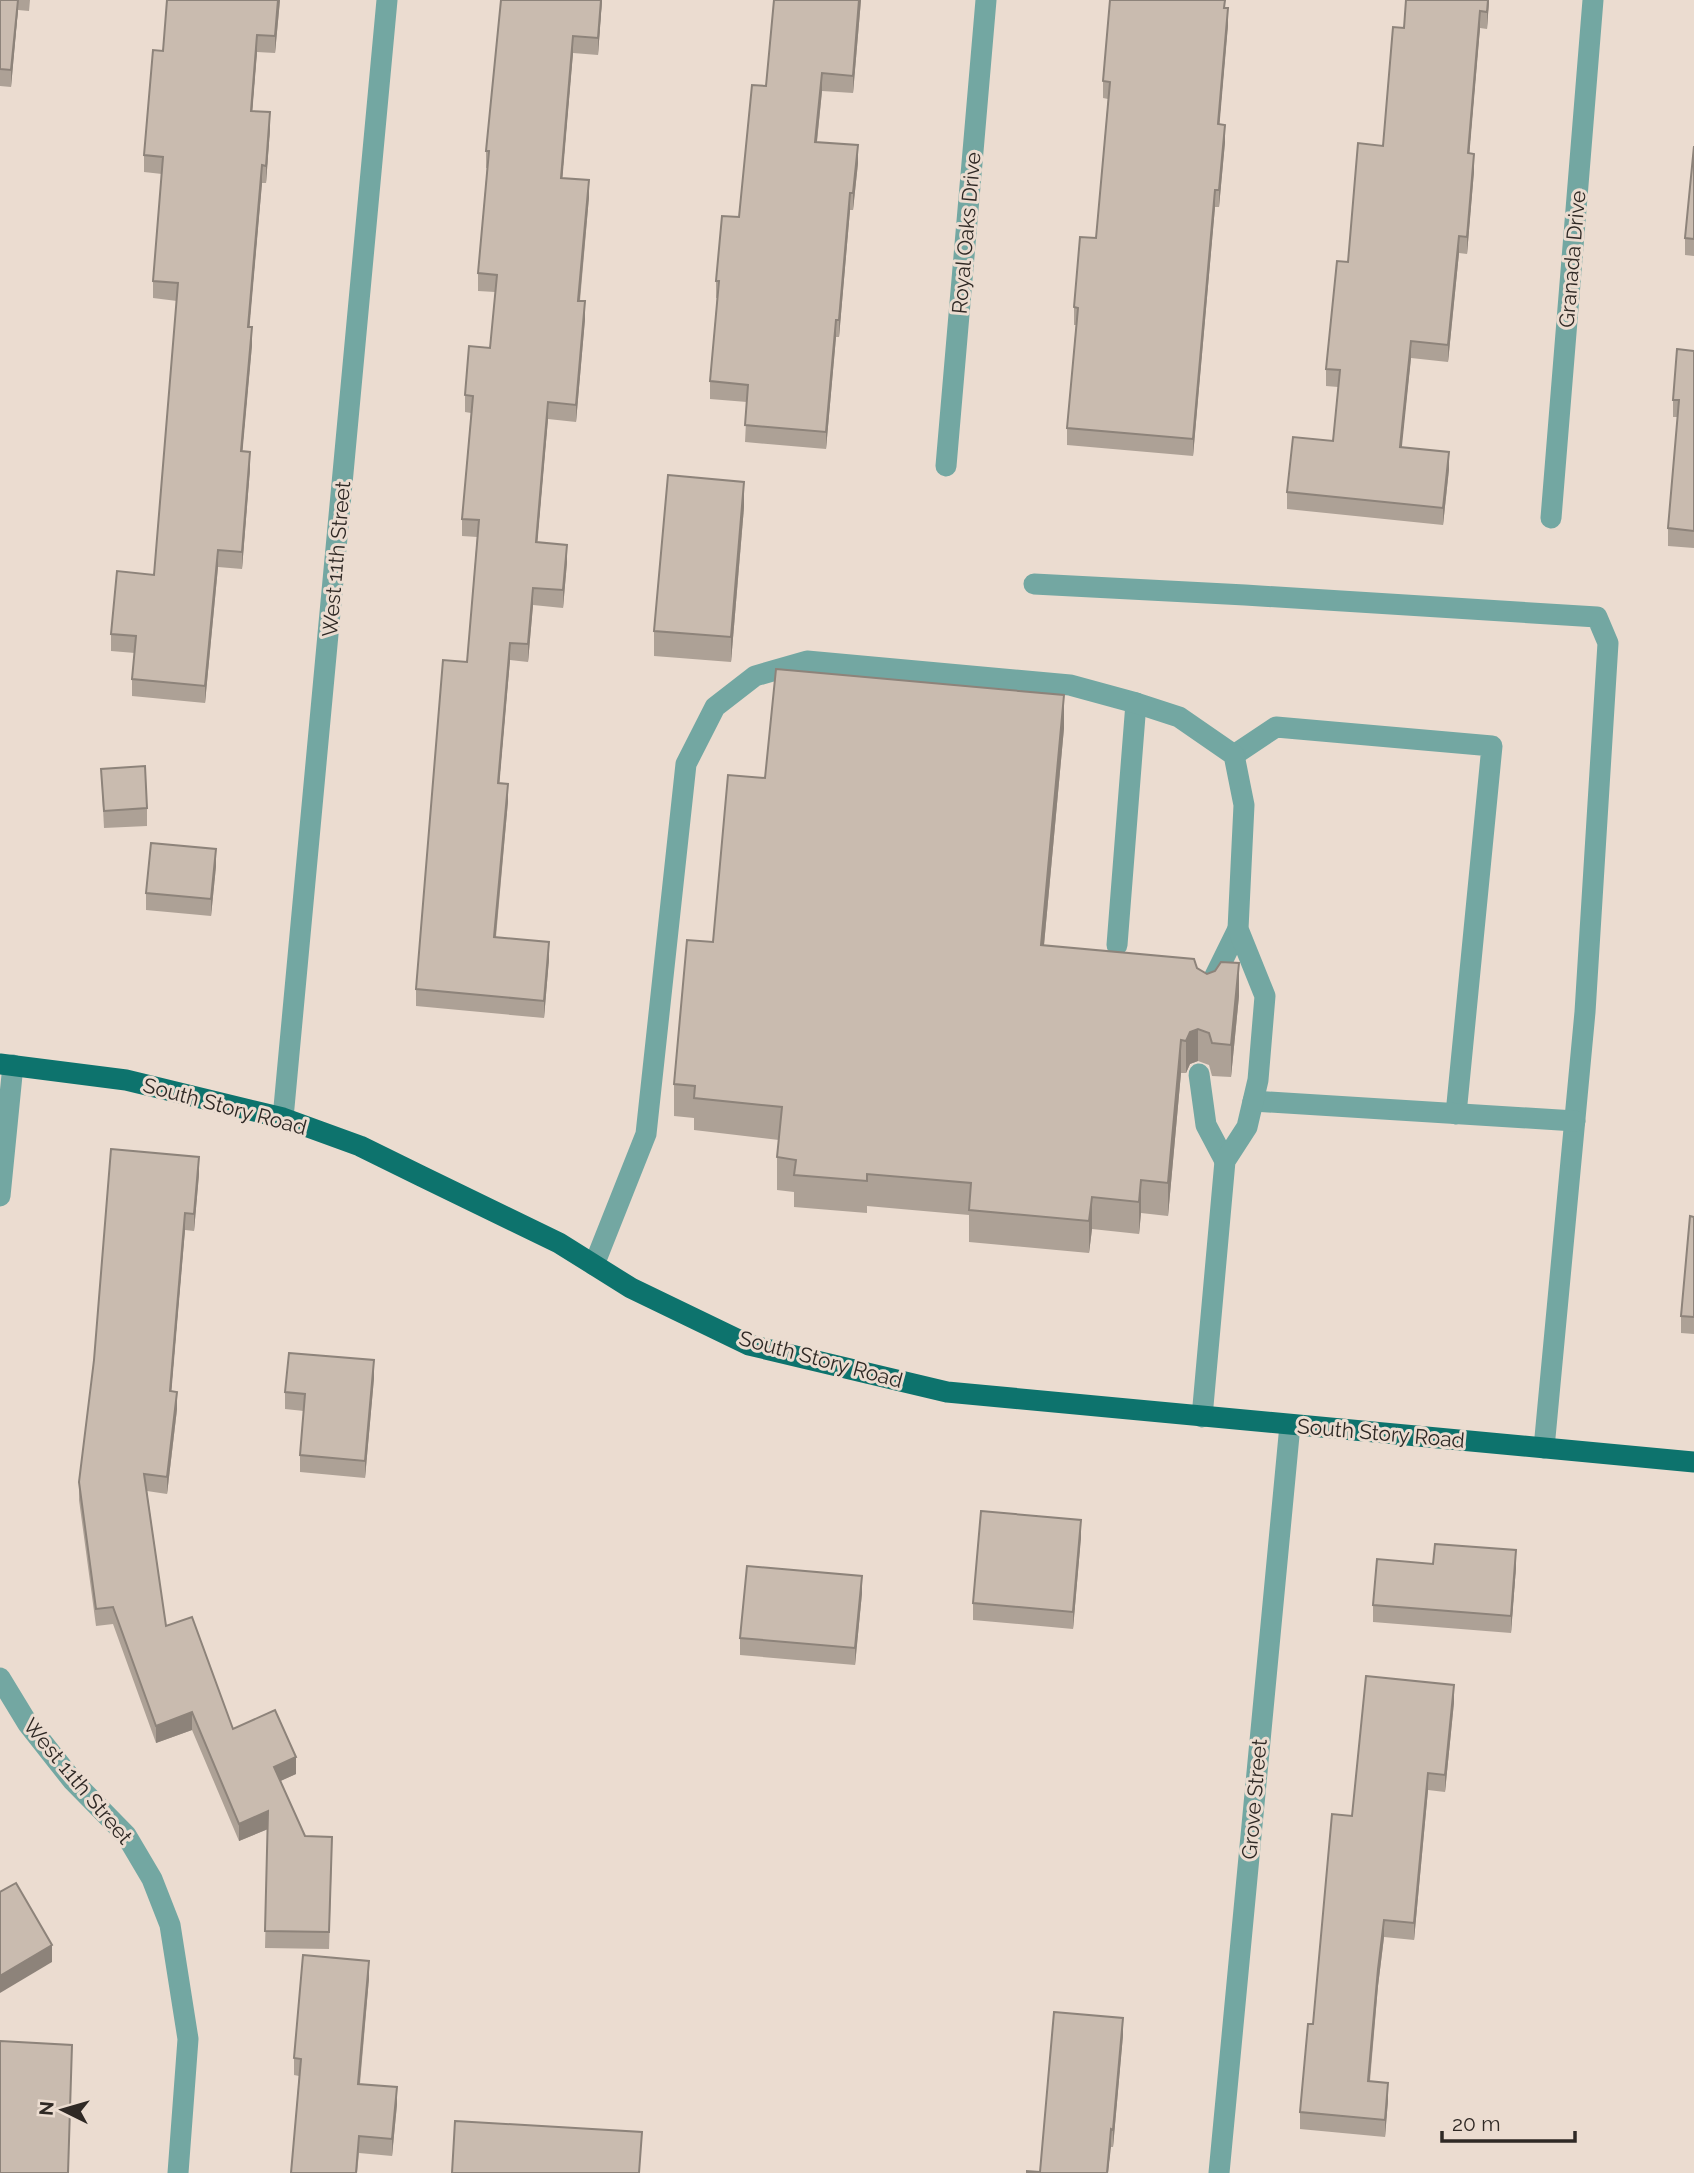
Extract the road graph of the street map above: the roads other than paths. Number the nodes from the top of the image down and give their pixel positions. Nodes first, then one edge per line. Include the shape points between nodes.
1 (387, 0) edge
2 (986, 0) edge
3 (1593, 0) edge
4 (946, 466) dead end
5 (1551, 518) dead end
6 (1034, 584) dead end
7 (1136, 703) junction
8 (1234, 755) junction
9 (1238, 929) junction
10 (1117, 945) dead end
11 (1206, 993) edge
12 (6, 1064) edge
13 (1199, 1074) dead end
14 (1254, 1101) junction
15 (1456, 1114) junction
16 (284, 1118) junction
17 (1574, 1121) junction
18 (1225, 1161) junction
19 (0, 1196) edge
20 (594, 1265) junction
21 (1202, 1417) junction
22 (1290, 1425) junction
23 (1545, 1448) junction
24 (1694, 1462) edge
25 (0, 1678) edge
26 (178, 2173) edge
27 (1219, 2173) edge

1 - 16 street, West 11th Street
2 - 4 street, Royal Oaks Drive
3 - 5 street, Granada Drive
6 - 17 street via 1597,617 1608,643
7 - 8 street via 1179,717
7 - 10 street
7 - 20 street via 1070,685 807,662 755,676 715,707 686,764 646,1134
8 - 9 street via 1244,805
8 - 15 street via 1276,727 1492,747
9 - 11 street
9 - 14 street via 1265,996
12 - 16 main road, South Story Road via 126,1080
12 - 19 street
13 - 18 street via 1206,1125
14 - 15 street
14 - 18 street via 1248,1127
15 - 17 street
16 - 20 main road, South Story Road via 360,1146 559,1243
17 - 23 street
18 - 21 street
20 - 21 main road, South Story Road via 749,1345 947,1392
21 - 22 main road, South Story Road
22 - 23 main road, South Story Road
22 - 27 street, Grove Street
23 - 24 main road, South Story Road
25 - 26 street, West 11th Street via 28,1724 73,1781 127,1835 152,1878 170,1925 188,2039

